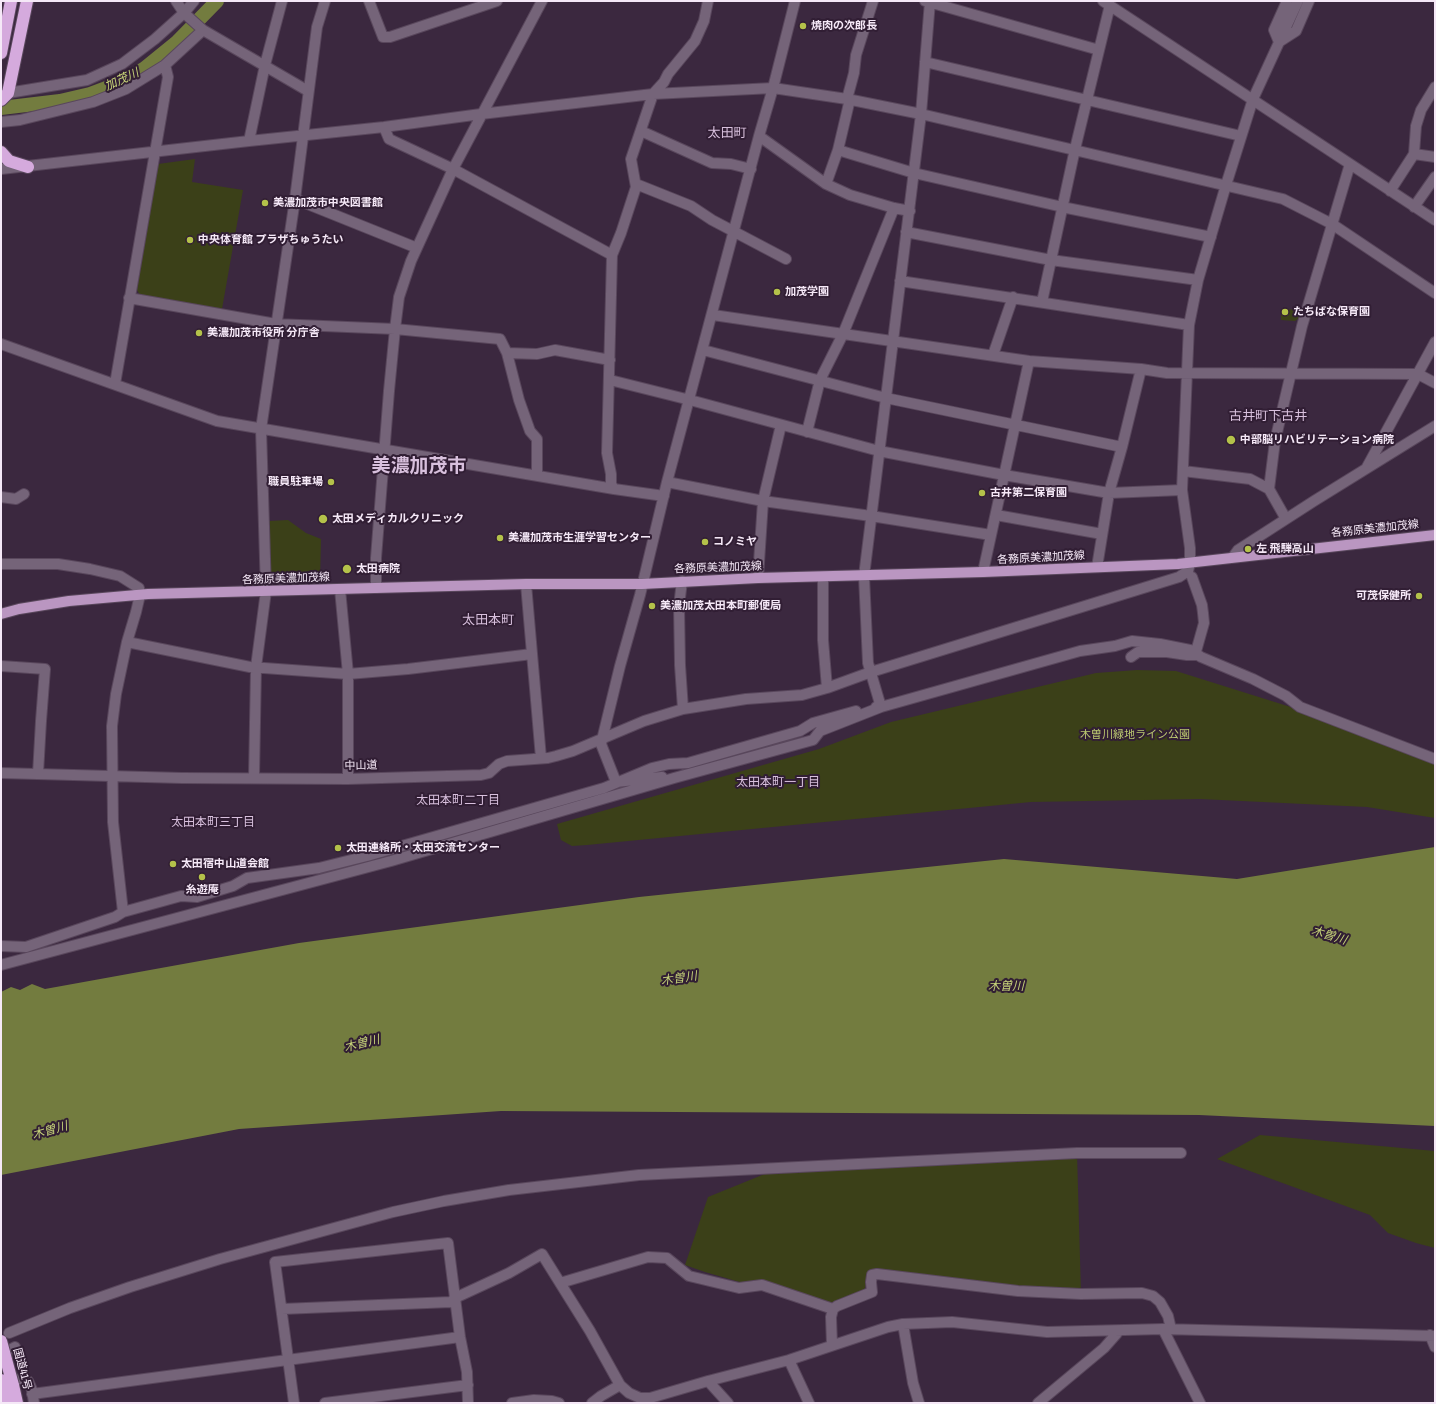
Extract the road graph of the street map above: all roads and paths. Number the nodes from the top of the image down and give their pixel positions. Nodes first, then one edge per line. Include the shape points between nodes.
1 (7, 1) edge
2 (11, 1) edge
3 (19, 1) edge
4 (27, 1) edge
5 (176, 1) edge
6 (194, 1) edge
7 (282, 1) edge
8 (325, 1) edge
9 (369, 1) edge
10 (498, 1) edge
11 (708, 1) edge
12 (795, 1) edge
13 (873, 1) edge
14 (928, 1) edge
15 (1287, 1) edge
16 (1298, 1) edge
17 (1309, 1) edge
18 (540, 2) edge
19 (1107, 3) edge
20 (184, 12) junction
21 (202, 30) junction
22 (1, 31) edge
23 (1279, 42) junction
24 (1099, 50) junction
25 (1, 53) edge
26 (925, 62) junction
27 (165, 65) junction
28 (265, 65) junction
29 (1435, 87) edge
30 (773, 88) junction
31 (308, 91) junction
32 (3, 94) edge
33 (653, 94) junction
34 (849, 99) junction
35 (1253, 99) junction
36 (1087, 100) junction
37 (481, 114) junction
38 (921, 114) junction
39 (1, 122) edge
40 (384, 127) junction
41 (641, 131) junction
42 (303, 136) junction
43 (759, 136) junction
44 (1241, 136) junction
45 (249, 141) junction
46 (838, 150) junction
47 (1075, 150) junction
48 (1, 152) edge
49 (154, 152) junction
50 (1414, 154) junction
51 (1435, 157) edge
52 (1350, 164) junction
53 (28, 167) junction
54 (453, 169) junction
55 (751, 169) junction
56 (1, 170) edge
57 (914, 173) junction
58 (1435, 177) edge
59 (636, 184) junction
60 (826, 184) junction
61 (1226, 185) junction
62 (1390, 190) junction
63 (295, 199) junction
64 (1062, 207) junction
65 (1414, 207) junction
66 (894, 208) junction
67 (910, 211) junction
68 (1435, 220) edge
69 (1332, 224) junction
70 (734, 231) junction
71 (906, 232) junction
72 (1211, 237) junction
73 (417, 248) junction
74 (612, 255) junction
75 (786, 259) dead end
76 (1051, 260) junction
77 (1198, 280) junction
78 (900, 281) junction
79 (1435, 292) edge
80 (129, 298) junction
81 (1014, 298) junction
82 (1042, 302) junction
83 (712, 315) junction
84 (276, 324) junction
85 (1189, 325) junction
86 (395, 329) junction
87 (843, 334) junction
88 (893, 341) junction
89 (1435, 342) edge
90 (1, 344) edge
91 (703, 350) junction
92 (507, 352) junction
93 (993, 355) junction
94 (610, 360) junction
95 (1029, 361) junction
96 (1141, 369) junction
97 (1186, 374) junction
98 (1291, 374) junction
99 (1418, 374) junction
100 (610, 380) junction
101 (820, 380) junction
102 (1435, 383) edge
103 (115, 384) junction
104 (886, 398) junction
105 (690, 400) junction
106 (1015, 424) junction
107 (781, 425) junction
108 (1435, 426) edge
109 (261, 429) junction
110 (807, 432) junction
111 (1122, 447) junction
112 (385, 450) junction
113 (879, 451) junction
114 (1366, 469) junction
115 (1183, 471) junction
116 (1004, 475) junction
117 (537, 476) junction
118 (667, 482) junction
119 (614, 489) junction
120 (1268, 489) junction
121 (1182, 490) junction
122 (1109, 493) junction
123 (24, 494) dead end
124 (664, 496) junction
125 (1, 497) edge
126 (763, 501) junction
127 (996, 515) junction
128 (871, 516) junction
129 (1286, 519) junction
130 (1102, 534) junction
131 (1435, 534) edge
132 (991, 535) junction
133 (1233, 557) junction
134 (1190, 562) junction
135 (1, 564) edge
136 (1097, 567) junction
137 (983, 572) junction
138 (864, 576) junction
139 (823, 577) junction
140 (1192, 577) dead end
141 (758, 578) junction
142 (682, 581) junction
143 (526, 584) junction
144 (642, 584) junction
145 (376, 588) junction
146 (340, 589) junction
147 (266, 591) junction
148 (140, 595) junction
149 (1, 614) edge
150 (127, 642) junction
151 (532, 654) junction
152 (1196, 655) junction
153 (1155, 659) dead end
154 (1, 666) edge
155 (256, 667) junction
156 (871, 672) junction
157 (348, 674) junction
158 (827, 688) junction
159 (881, 706) junction
160 (683, 709) junction
161 (602, 738) junction
162 (541, 758) junction
163 (1435, 759) edge
164 (1, 773) edge
165 (38, 774) junction
166 (112, 776) junction
167 (254, 778) junction
168 (674, 778) junction
169 (348, 779) junction
170 (616, 782) junction
171 (123, 912) junction
172 (1, 946) edge
173 (1, 965) edge
174 (1181, 1153) dead end
175 (560, 1283) junction
176 (456, 1298) junction
177 (282, 1309) junction
178 (833, 1309) junction
179 (904, 1324) junction
180 (1167, 1329) junction
181 (1119, 1331) junction
182 (1432, 1335) edge
183 (5, 1337) edge
184 (460, 1337) junction
185 (832, 1345) junction
186 (15, 1347) dead end
187 (1435, 1347) edge
188 (1, 1355) edge
189 (288, 1359) junction
190 (789, 1360) junction
191 (708, 1380) junction
192 (5, 1385) edge
193 (468, 1385) junction
194 (620, 1385) junction
195 (33, 1399) edge
196 (7, 1403) edge
197 (17, 1403) edge
198 (294, 1403) edge
199 (325, 1403) edge
200 (468, 1403) edge
201 (512, 1403) edge
202 (559, 1403) edge
203 (592, 1403) edge
204 (728, 1403) edge
205 (809, 1403) edge
206 (919, 1403) edge
207 (1038, 1403) edge
208 (1200, 1403) edge

1 - 22 highway
2 - 25 highway
3 - 32 highway
4 - 32 highway
5 - 20 street
6 - 20 street
7 - 28 street
8 - 31 street via 317,27
9 - 10 street via 383,37 390,38
11 - 33 street via 704,21 695,41
12 - 30 street
13 - 34 street via 856,55
14 - 24 street
14 - 26 street
15 - 23 street via 1274,30
16 - 23 street
17 - 23 street via 1296,32
18 - 37 street
19 - 24 street
19 - 35 street
20 - 21 street
20 - 32 street via 155,39 122,64 87,80
21 - 27 street
21 - 28 street
23 - 35 street
24 - 36 street
26 - 36 street
26 - 38 street
27 - 39 street via 126,89 93,102 20,120
27 - 49 street via 168,77
28 - 31 street
28 - 45 street
29 - 50 street via 1421,110 1416,126
30 - 33 street
30 - 34 street
30 - 43 street
31 - 42 street
33 - 37 street
33 - 41 street
34 - 38 street
34 - 46 street
35 - 44 street
35 - 52 street
36 - 44 street
36 - 47 street
37 - 40 street
37 - 54 street
38 - 47 street
38 - 57 street
40 - 42 street
40 - 54 street via 389,138
41 - 55 street via 712,163
41 - 59 street via 631,159
42 - 45 street
42 - 63 street
43 - 55 street
43 - 60 street
44 - 61 street
45 - 49 street
46 - 57 street
46 - 60 street
47 - 61 street
47 - 64 street
48 - 53 highway via 8,161
49 - 53 street
49 - 80 street
50 - 51 street
50 - 62 street
52 - 62 street
52 - 69 street
53 - 56 street
54 - 73 street
54 - 74 street
55 - 70 street
57 - 64 street
57 - 67 street
58 - 65 street
59 - 70 street via 690,206
59 - 74 street via 622,233
60 - 66 street via 850,195
61 - 69 street via 1283,199
61 - 72 street
62 - 65 street
63 - 73 street
63 - 84 street
64 - 72 street
64 - 76 street
65 - 68 street
66 - 67 street
66 - 87 street
67 - 71 street
69 - 79 street
69 - 98 street
70 - 75 street
70 - 83 street
71 - 76 street
71 - 78 street
72 - 77 street
73 - 86 street via 399,297
74 - 94 street
76 - 77 street
76 - 82 street
77 - 85 street
78 - 81 street
78 - 88 street
80 - 84 street
80 - 103 street
81 - 82 street
81 - 93 street
82 - 85 street
83 - 87 street
83 - 91 street
84 - 86 street
84 - 109 street
85 - 97 street
86 - 92 street via 500,339
86 - 112 street
87 - 88 street
87 - 101 street
88 - 93 street
88 - 104 street
89 - 99 street
90 - 103 street
91 - 101 street
91 - 105 street
92 - 94 street via 537,354 555,350
92 - 117 street via 530,431 537,439
93 - 95 street
94 - 100 street
95 - 96 street
95 - 106 street
96 - 97 street
96 - 111 street
97 - 98 street
97 - 115 street
98 - 99 street
98 - 120 street via 1275,442
99 - 102 street
99 - 114 street
100 - 105 street
100 - 119 street via 607,453
101 - 104 street
101 - 110 street
103 - 109 street via 217,421
104 - 106 street
104 - 113 street
105 - 107 street
105 - 118 street
106 - 111 street
106 - 116 street
107 - 110 street
107 - 126 street
108 - 114 street
109 - 112 street
109 - 147 street
110 - 113 street
111 - 122 street
112 - 117 street
112 - 145 street
113 - 116 street
113 - 128 street
114 - 129 street
115 - 120 street via 1250,479
115 - 121 street
116 - 122 street
116 - 127 street
117 - 119 street
118 - 124 street
118 - 126 street
119 - 124 street
120 - 129 street
121 - 122 street
121 - 134 street
122 - 130 street
123 - 125 street via 16,499
124 - 144 street
126 - 128 street
126 - 141 street
127 - 130 street
127 - 132 street
128 - 132 street
128 - 138 street
129 - 133 street via 1238,550
130 - 136 street
131 - 133 main road, 各務原美濃加茂線
132 - 137 street
133 - 134 main road, 各務原美濃加茂線
134 - 136 main road, 各務原美濃加茂線
134 - 156 street, 中山道 via 1188,571 1179,577
135 - 148 street via 58,564 90,569 120,576 139,588
136 - 137 main road, 各務原美濃加茂線
137 - 138 main road, 各務原美濃加茂線
138 - 139 main road, 各務原美濃加茂線
138 - 156 street via 868,663
139 - 141 main road, 各務原美濃加茂線
139 - 158 street via 823,640
140 - 152 street via 1202,605 1204,623
141 - 142 main road, 各務原美濃加茂線
142 - 144 main road, 各務原美濃加茂線
142 - 160 street via 679,606
143 - 144 main road, 各務原美濃加茂線
143 - 145 main road, 各務原美濃加茂線
143 - 151 street
144 - 161 street
145 - 146 main road, 各務原美濃加茂線
146 - 147 main road, 各務原美濃加茂線
146 - 157 street
147 - 148 main road, 各務原美濃加茂線
147 - 155 street
148 - 149 main road, 各務原美濃加茂線 via 69,601
148 - 150 street
150 - 155 street
150 - 166 street via 113,712
151 - 157 street
151 - 162 street
152 - 153 street via 1138,652 1131,656
152 - 159 street via 1190,650 1132,641 1080,651
152 - 163 street via 1253,679 1286,696 1300,707
154 - 165 street via 45,669
155 - 157 street
155 - 167 street
156 - 158 street, 中山道
156 - 159 street
157 - 169 street
158 - 160 street, 中山道 via 802,695 746,699
159 - 168 street via 820,731 813,740
159 - 170 street via 867,707 813,723 800,731 688,763 652,768
160 - 161 street, 中山道
161 - 162 street, 中山道 via 562,754
161 - 170 street via 601,744
162 - 169 street, 中山道 via 507,761 489,773 481,775
164 - 165 street, 中山道
165 - 166 street, 中山道
166 - 167 street, 中山道
166 - 171 street via 112,822
167 - 169 street, 中山道
168 - 170 street via 669,776
168 - 173 street via 391,861
170 - 171 street via 604,788 367,856 319,868 248,878 233,886 197,897 181,896
171 - 172 street via 26,947
174 - 183 street via 1077,1153 639,1175 444,1201 393,1212 220,1259 70,1308
175 - 176 street via 542,1254
175 - 178 street via 648,1257 667,1258 689,1276 739,1288 762,1285
175 - 194 street
176 - 177 street via 451,1302
176 - 177 street via 448,1243 275,1262
176 - 184 street
177 - 189 street
178 - 180 street via 872,1292 872,1275 877,1274 1018,1291 1142,1293 1153,1296 1160,1302 1168,1316
178 - 185 street
179 - 181 street via 952,1322 1047,1332
179 - 185 street
179 - 206 street via 913,1383
180 - 181 street
180 - 182 street
180 - 208 street
181 - 207 street via 1104,1348
182 - 187 street
183 - 192 highway, 国道41号, bridge
184 - 189 street
184 - 193 street
185 - 190 street
186 - 188 street
189 - 195 street
189 - 198 street
190 - 191 street
190 - 205 street
191 - 194 street via 650,1398 640,1398
191 - 204 street
192 - 195 street via 20,1379 28,1381
192 - 196 highway, 国道41号
192 - 197 highway, 国道41号
193 - 199 street
193 - 200 street
194 - 203 street
201 - 202 street via 534,1400

